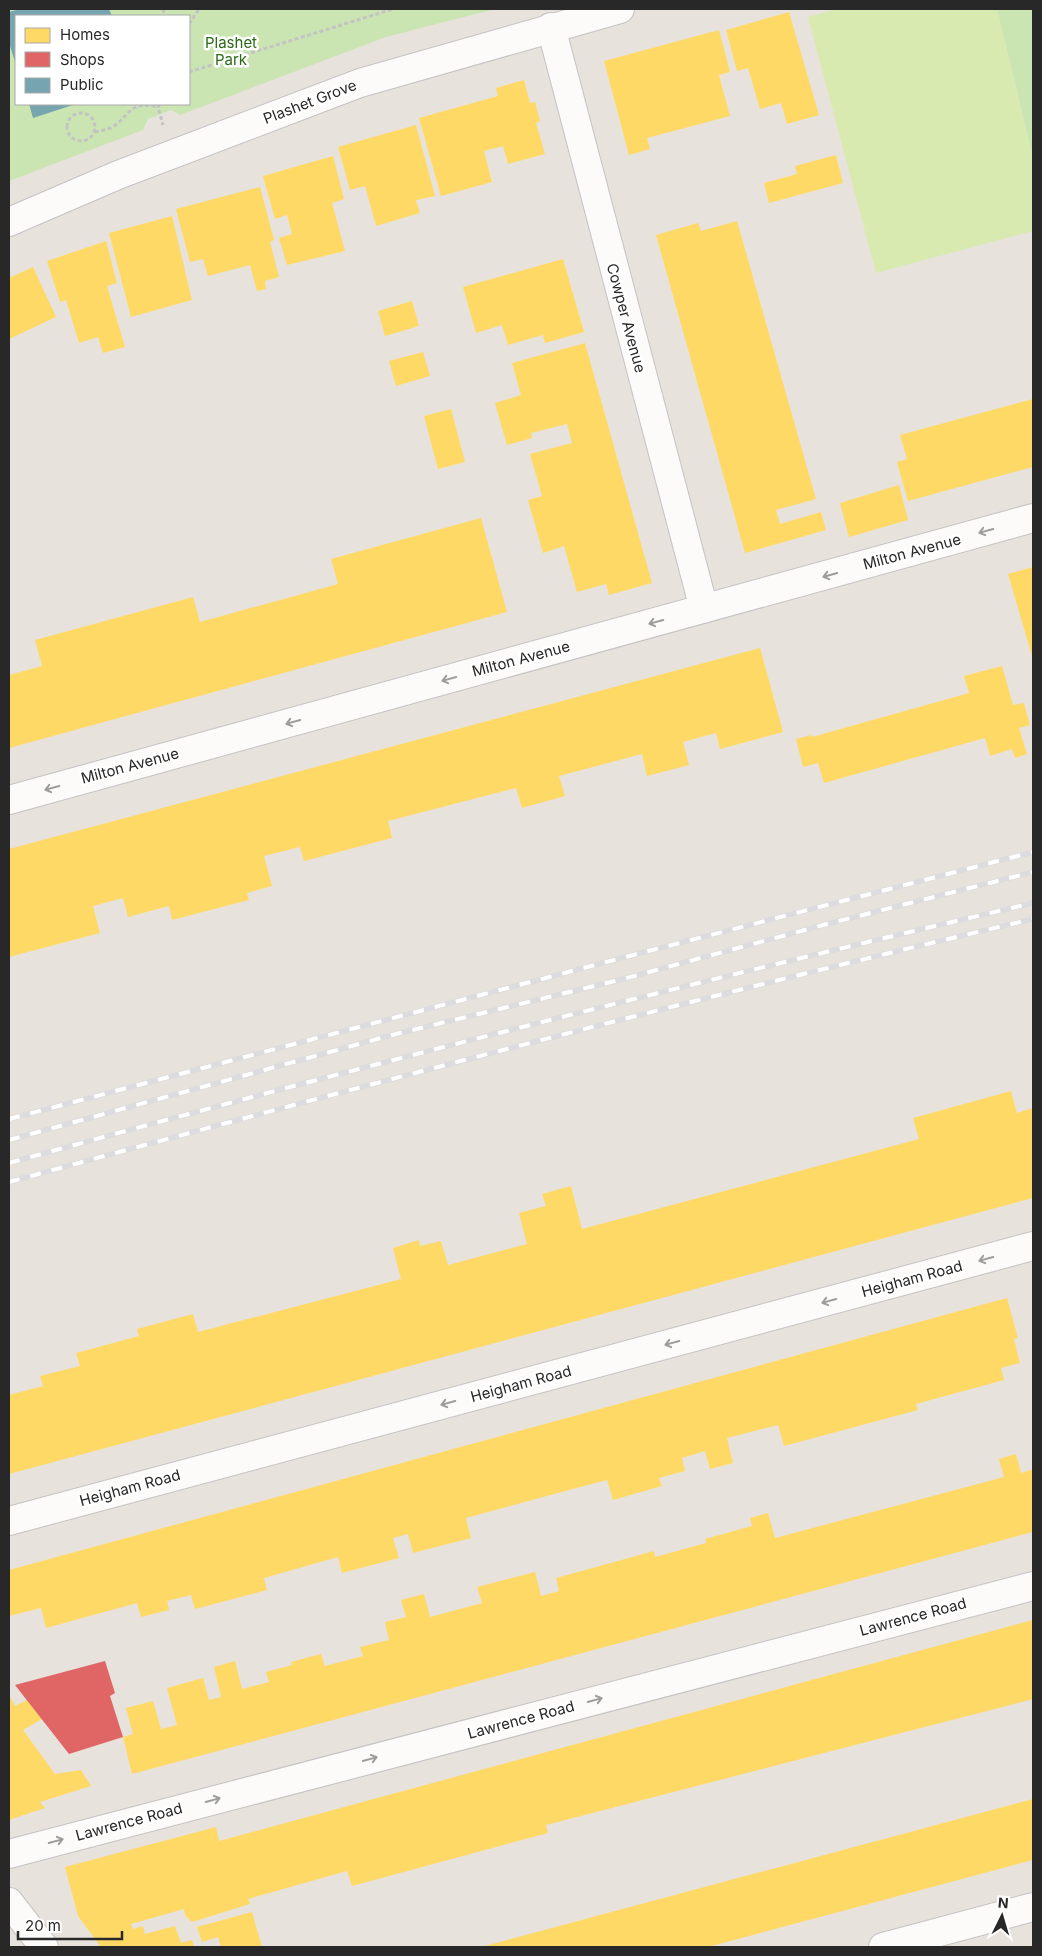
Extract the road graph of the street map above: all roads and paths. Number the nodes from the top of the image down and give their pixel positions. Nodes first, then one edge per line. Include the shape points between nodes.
1 (199, 9) edge
2 (394, 9) edge
3 (620, 9) edge
4 (190, 22) edge
5 (550, 27) junction
6 (190, 72) edge
7 (142, 105) edge
8 (150, 105) edge
9 (158, 107) dead end
10 (95, 132) junction
11 (9, 222) edge
12 (1033, 518) edge
13 (704, 609) junction
14 (9, 800) edge
15 (1033, 1246) edge
16 (9, 1521) edge
17 (1033, 1586) edge
18 (9, 1854) edge
19 (9, 1902) edge
20 (1033, 1907) edge
21 (44, 1947) edge
22 (883, 1947) edge

1 - 4 path
2 - 6 path
3 - 5 street, Plashet Grove
5 - 11 street, Plashet Grove via 360,83 118,175
5 - 13 street, Cowper Avenue
7 - 10 path via 132,108 112,128
8 - 9 path
10 - 10 path via 94,121 86,113 75,114 67,122 68,133 76,141 87,140
12 -> 13 street, Milton Avenue
13 -> 14 street, Milton Avenue
15 -> 16 street, Heigham Road
18 -> 17 street, Lawrence Road
19 - 21 street
20 - 22 street

